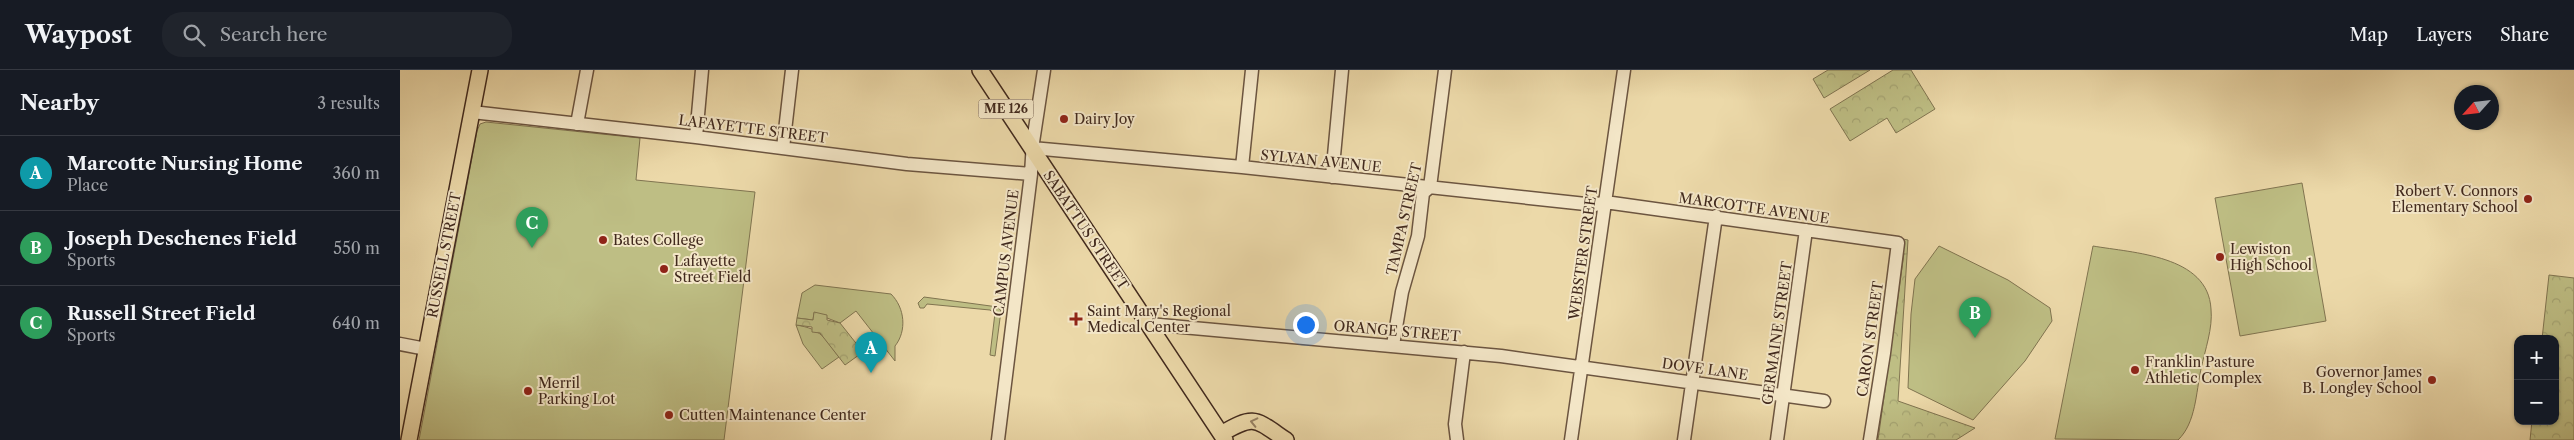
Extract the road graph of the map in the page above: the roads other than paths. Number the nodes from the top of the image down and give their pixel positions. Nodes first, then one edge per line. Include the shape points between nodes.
1 (480, 70) edge
2 (702, 70) edge
3 (792, 70) edge
4 (980, 70) edge
5 (1044, 70) edge
6 (1252, 70) edge
7 (1342, 70) edge
8 (1445, 70) edge
9 (1624, 70) edge
10 (588, 71) edge
11 (472, 112) junction
12 (577, 124) junction
13 (696, 136) junction
14 (783, 148) junction
15 (1032, 148) junction
16 (1242, 167) junction
17 (1031, 174) junction
18 (1332, 177) junction
19 (1430, 188) junction
20 (1605, 202) junction
21 (1716, 216) junction
22 (1806, 230) junction
23 (1898, 243) joint
24 (1150, 324) junction
25 (400, 344) edge
26 (1393, 345) junction
27 (426, 349) junction
28 (1464, 352) junction
29 (1581, 367) junction
30 (1692, 382) junction
31 (1783, 395) junction
32 (1824, 401) dead end
33 (1223, 437) edge
34 (409, 440) edge
35 (998, 440) edge
36 (1286, 440) edge
37 (1457, 440) edge
38 (1571, 440) edge
39 (1684, 440) edge
40 (1777, 440) edge
41 (1870, 440) edge

1 - 11 main road, RUSSELL STREET
2 - 13 street
3 - 14 street
4 - 15 main road, SABATTUS STREET / ME 126
5 - 15 street, CAMPUS AVENUE
6 - 16 street
7 - 18 street
8 - 19 street, TAMPA STREET
9 - 20 street, WEBSTER STREET
10 - 12 street
11 - 12 street, LAFAYETTE STREET
11 - 27 main road, RUSSELL STREET
12 - 13 street, LAFAYETTE STREET
13 - 14 street, LAFAYETTE STREET
14 - 17 street, LAFAYETTE STREET via 907,164
15 - 16 street, SYLVAN AVENUE
15 - 17 street, CAMPUS AVENUE
15 - 24 main road, SABATTUS STREET / ME 126
16 - 18 street, SYLVAN AVENUE
17 - 35 street, CAMPUS AVENUE
18 - 19 street, SYLVAN AVENUE
19 - 20 street, SYLVAN AVENUE via 1595,205
19 - 26 street, TAMPA STREET via 1423,193 1418,236 1402,292
20 - 21 street, MARCOTTE AVENUE
20 - 29 street, WEBSTER STREET
21 - 22 street, MARCOTTE AVENUE
21 - 30 street
22 - 23 street, MARCOTTE AVENUE
22 - 31 street, GERMAINE STREET
23 - 41 street, CARON STREET
24 - 26 street, ORANGE STREET
24 - 33 main road, SABATTUS STREET / ME 126
25 - 27 street
26 - 28 street, ORANGE STREET
27 - 34 main road, RUSSELL STREET
28 - 29 street, ORANGE STREET
28 - 37 street via 1455,424
29 - 30 street, DOVE LANE
29 - 38 street, WEBSTER STREET
30 - 31 street, DOVE LANE
30 - 39 street
31 - 32 street, DOVE LANE
31 - 40 street, GERMAINE STREET
36 -> 33 main road via 1252,420 1244,421

